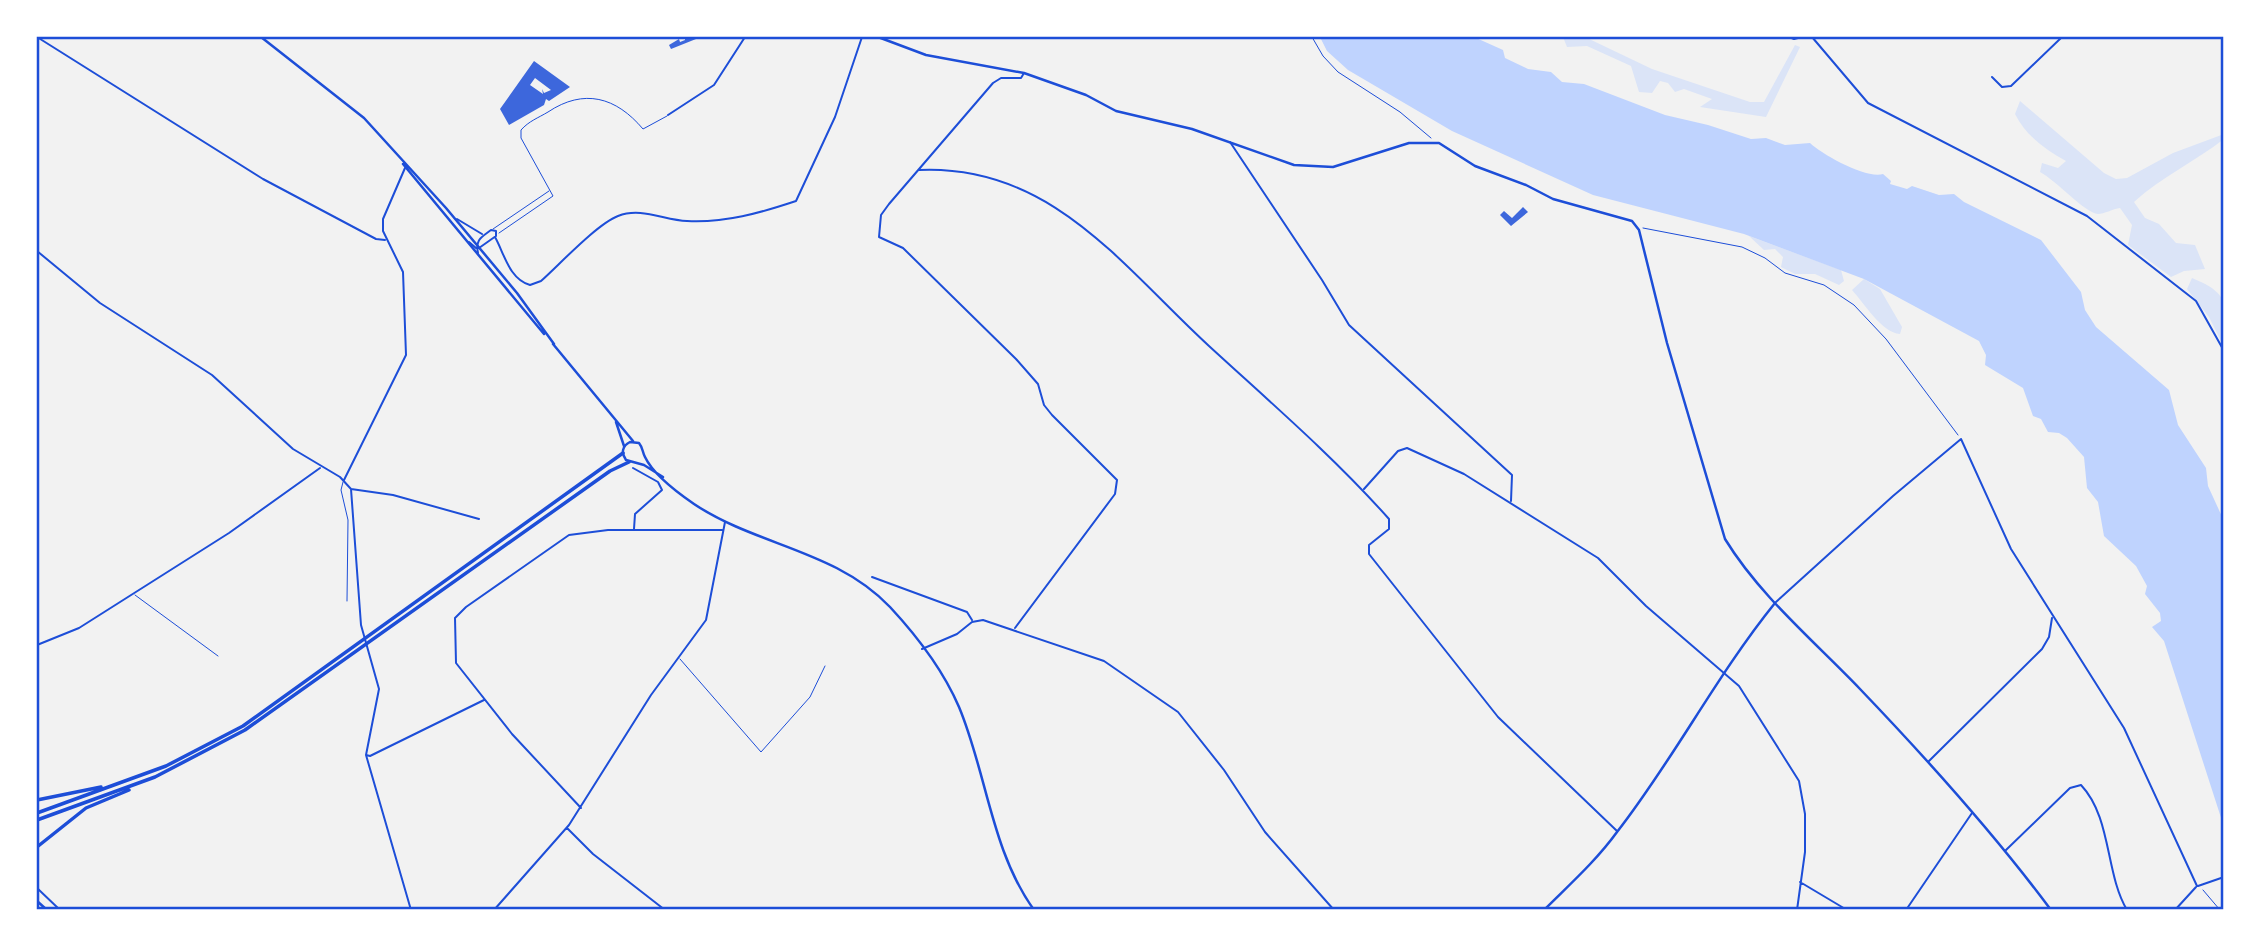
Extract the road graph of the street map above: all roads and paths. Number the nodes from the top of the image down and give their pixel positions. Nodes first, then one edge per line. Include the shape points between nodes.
1 (37, 37) edge
2 (261, 37) edge
3 (745, 37) edge
4 (862, 37) edge
5 (878, 37) edge
6 (1312, 37) edge
7 (1789, 37) edge
8 (1802, 37) edge
9 (1812, 37) edge
10 (2062, 37) edge
11 (1024, 73) junction
12 (1992, 77) dead end
13 (668, 115) joint
14 (1229, 141) junction
15 (1439, 143) junction
16 (395, 153) junction
17 (405, 167) junction
18 (919, 170) junction
19 (551, 190) junction
20 (446, 208) junction
21 (1635, 225) junction
22 (493, 229) junction
23 (489, 232) junction
24 (460, 234) junction
25 (483, 234) junction
26 (494, 236) junction
27 (385, 240) junction
28 (478, 247) junction
29 (37, 251) edge
30 (480, 256) junction
31 (554, 344) junction
32 (2224, 351) edge
33 (613, 416) junction
34 (1961, 439) junction
35 (633, 441) junction
36 (624, 446) junction
37 (623, 453) junction
38 (643, 455) junction
39 (629, 462) junction
40 (636, 462) junction
41 (321, 467) junction
42 (633, 468) dead end
43 (663, 477) junction
44 (344, 480) junction
45 (351, 489) junction
46 (1363, 490) junction
47 (1511, 501) junction
48 (479, 519) dead end
49 (726, 520) junction
50 (634, 530) junction
51 (722, 530) junction
52 (872, 578) dead end
53 (134, 594) junction
54 (347, 601) dead end
55 (1775, 603) junction
56 (2053, 617) junction
57 (972, 622) junction
58 (1015, 628) junction
59 (37, 645) edge
60 (922, 649) junction
61 (218, 656) dead end
62 (679, 658) junction
63 (825, 666) dead end
64 (1725, 671) junction
65 (485, 700) junction
66 (366, 755) junction
67 (1929, 761) junction
68 (155, 777) junction
69 (127, 780) junction
70 (37, 800) edge
71 (581, 808) junction
72 (1973, 812) junction
73 (37, 813) edge
74 (37, 820) edge
75 (567, 828) junction
76 (1618, 832) junction
77 (37, 847) edge
78 (2006, 850) junction
79 (2224, 877) edge
80 (1799, 881) junction
81 (2197, 886) junction
82 (37, 888) edge
83 (37, 901) edge
84 (47, 910) edge
85 (60, 910) edge
86 (411, 910) edge
87 (494, 910) edge
88 (665, 910) edge
89 (1034, 910) edge
90 (1334, 910) edge
91 (1544, 910) edge
92 (1797, 910) edge
93 (1847, 910) edge
94 (1906, 910) edge
95 (2051, 910) edge
96 (2127, 910) edge
97 (2175, 910) edge
98 (2220, 910) edge

1 - 27 street via 263,179
2 - 16 street via 364,118
3 - 13 street via 714,85
4 - 26 street via 835,117 796,201 723,220 677,220 639,213 615,216 541,281 530,285 514,272
5 - 11 street via 926,55
6 - 15 path via 1338,72
7 - 8 street
9 - 32 street via 1868,103 2087,216 2196,301
10 - 12 street via 2006,89
11 - 14 street via 1116,111
11 - 18 street via 1021,78 1001,78 993,83
13 - 19 lane via 643,129 617,105 596,97 579,97 529,122 521,130 521,138
14 - 15 street via 1313,168 1333,167 1416,142
14 - 47 street via 1349,325 1512,475
15 - 21 street via 1487,172
16 - 17 street
16 - 20 street
17 - 24 street
17 - 27 street via 383,219
18 - 46 street via 970,171 1033,196 1088,229
18 - 58 street via 881,215 881,240 903,248 1016,359 1038,384 1052,415 1118,480 1115,495
19 - 22 lane
19 - 26 lane via 553,196
20 - 25 street via 463,225
20 - 28 street
21 - 34 path via 1742,247 1785,273 1824,285 1866,316
21 - 55 street via 1725,539
22 - 23 street
22 - 26 street
23 - 25 street
23 - 26 street
24 - 28 street
24 - 30 street
25 - 28 street
26 - 28 street
27 - 44 street via 403,272 406,355
28 - 30 street
28 - 31 street
29 - 41 street via 100,303 212,375 293,449
30 - 31 street
31 - 33 street
33 - 35 street
33 - 36 street
34 - 55 street
34 - 56 street via 2011,549
35 - 36 street
35 - 38 street via 641,445
36 - 37 street
37 - 39 street
37 - 69 highway via 260,715 183,758
38 - 40 street
38 - 43 street
39 - 40 street
39 - 68 highway via 610,471 264,719
40 - 43 street
41 - 44 street
41 - 53 street
42 - 50 street via 658,482 662,490 635,514
43 - 49 street via 693,503
44 - 45 street
44 - 54 lane
45 - 48 street via 393,495
45 - 66 street via 363,630 379,696
46 - 47 street via 1398,451 1407,449
46 - 76 street via 1390,525 1369,545 1369,554 1498,717
47 - 64 street via 1598,558 1646,606
49 - 51 street
49 - 60 street via 852,575 890,607
50 - 51 street
50 - 65 street via 566,536 459,612 454,657
51 - 62 street via 706,620
52 - 57 street via 967,612
53 - 59 street via 79,628
53 - 61 lane
55 - 64 street
55 - 67 street
56 - 67 street via 2042,649
56 - 81 street via 2124,729
57 - 58 street via 992,621
57 - 60 street
58 - 90 street via 1104,661 1178,712 1265,832
60 - 89 street via 959,707 1004,856
62 - 63 lane via 761,752 810,697
62 - 71 street
64 - 76 street
64 - 80 street via 1765,723 1799,780 1805,814
65 - 66 street
65 - 71 street
66 - 86 street
67 - 72 street
68 - 74 highway
68 - 77 highway via 86,808
69 - 70 highway
69 - 73 highway
71 - 75 street
72 - 78 street
72 - 94 street
75 - 87 street
75 - 88 street via 593,855
76 - 91 street
78 - 95 street
78 - 96 street via 2070,788 2081,785 2103,831 2113,883
79 - 81 street
80 - 92 street
80 - 93 street
81 - 97 street
81 - 98 path
82 - 85 street
83 - 84 street

